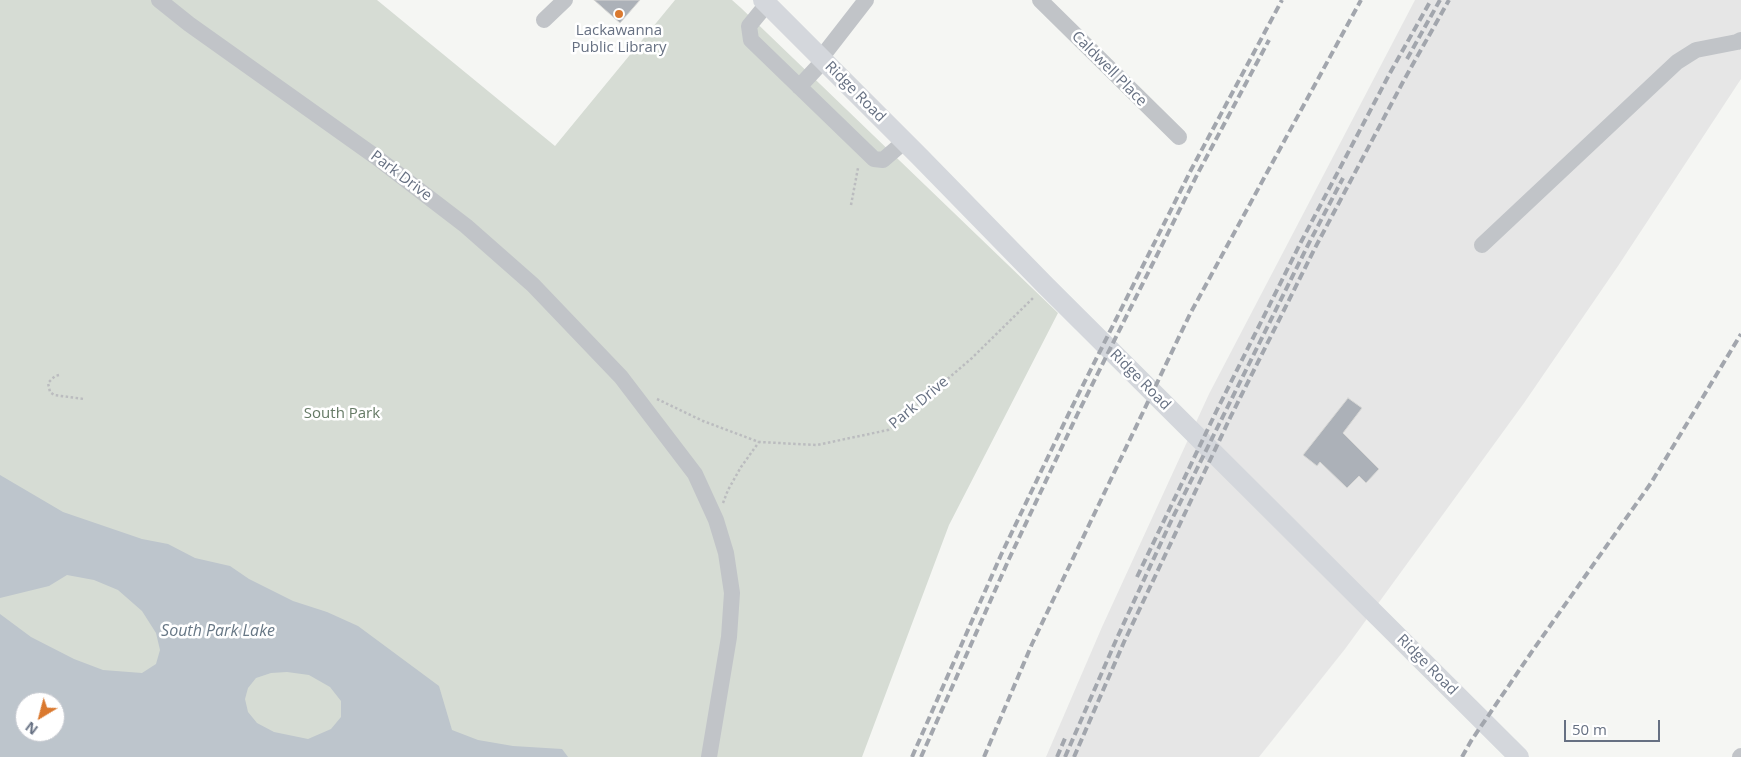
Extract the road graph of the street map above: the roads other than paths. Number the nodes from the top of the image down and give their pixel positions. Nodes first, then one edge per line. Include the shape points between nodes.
1 (159, 0) edge
2 (565, 0) edge
3 (866, 0) edge
4 (1040, 0) edge
5 (765, 2) edge
6 (544, 20) dead end
7 (1741, 40) edge
8 (822, 59) junction
9 (799, 87) junction
10 (1179, 137) dead end
11 (904, 141) junction
12 (1482, 245) dead end
13 (709, 757) edge
14 (1519, 757) edge

1 - 13 street, Park Drive via 431,198 533,285 621,377 694,474 716,520 726,553 732,593 729,637
2 - 6 street
3 - 8 street
4 - 10 street, Caldwell Place
5 - 8 main road, Ridge Road
5 - 9 street via 750,26 751,40
7 - 12 street via 1696,50 1677,62
8 - 9 street
8 - 11 main road, Ridge Road
9 - 11 street via 874,159 882,160
11 - 14 main road, Ridge Road

